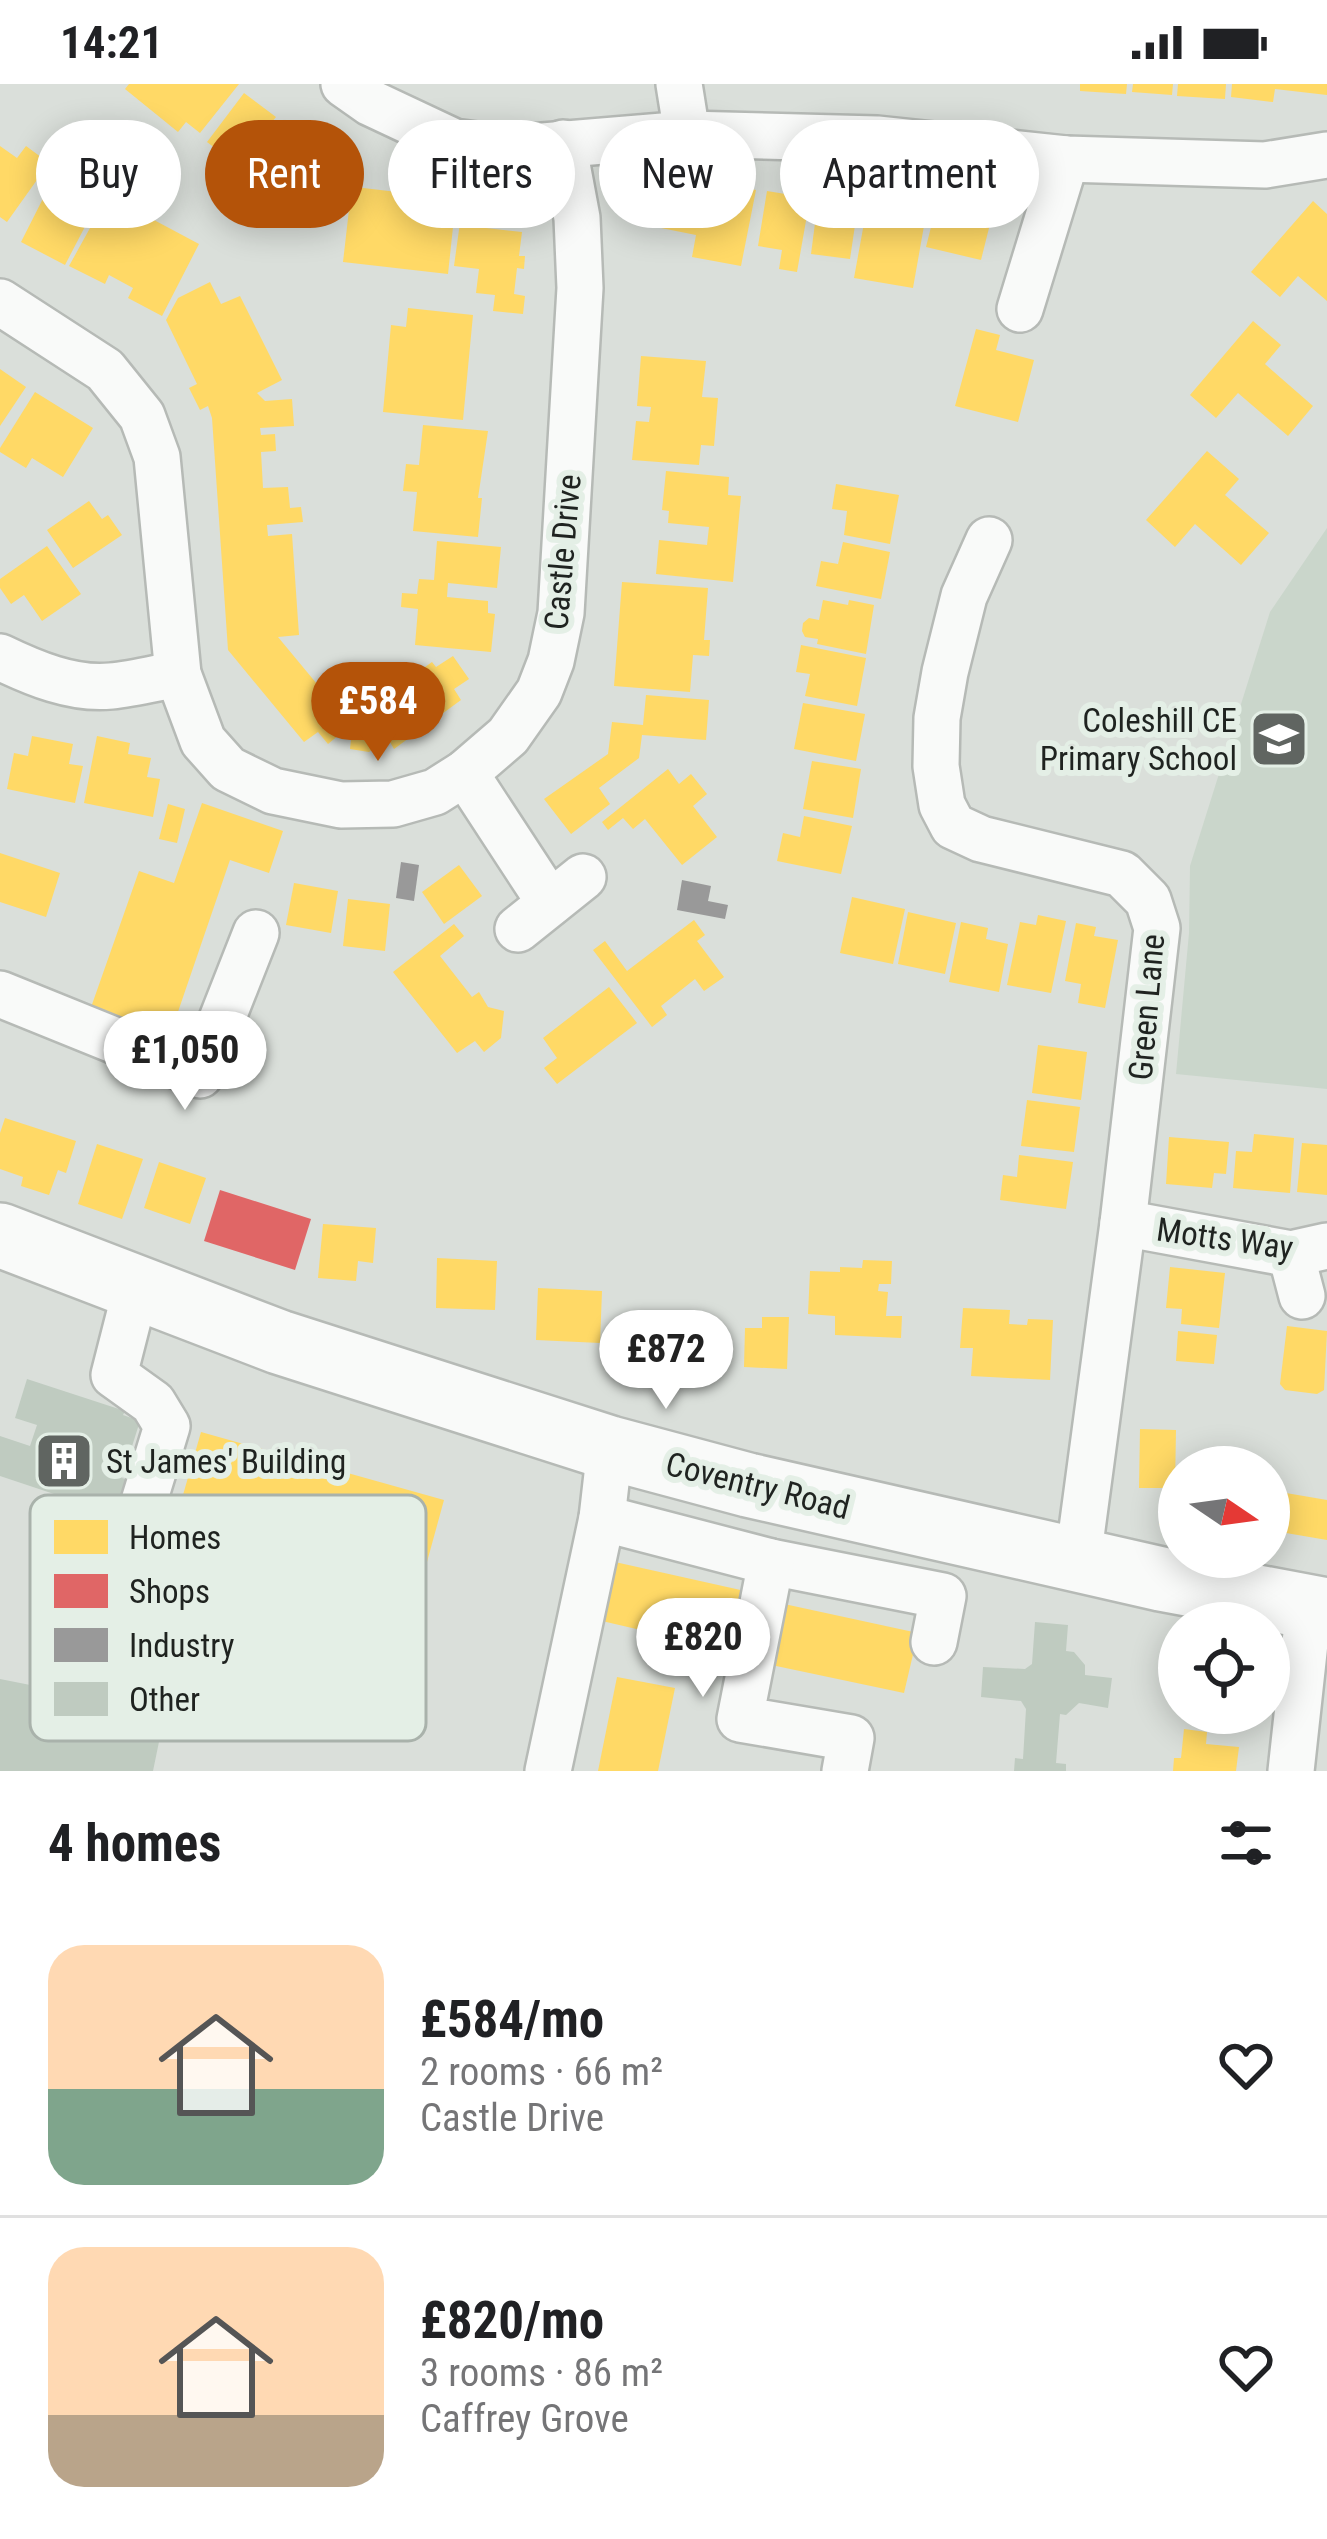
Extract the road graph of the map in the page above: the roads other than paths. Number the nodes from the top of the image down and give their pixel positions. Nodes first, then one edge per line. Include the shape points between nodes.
1 (344, 84) edge
2 (679, 84) edge
3 (407, 120) edge
4 (685, 120) edge
5 (756, 136) edge
6 (1327, 155) edge
7 (1066, 159) junction
8 (575, 203) edge
9 (0, 302) edge
10 (1020, 309) dead end
11 (989, 540) dead end
12 (0, 657) edge
13 (178, 674) junction
14 (465, 773) junction
15 (550, 903) dead end
16 (256, 933) dead end
17 (0, 994) edge
18 (1123, 1222) junction
19 (0, 1235) edge
20 (1307, 1265) edge
21 (136, 1286) junction
22 (610, 1448) junction
23 (146, 1495) edge
24 (602, 1518) junction
25 (1078, 1558) junction
26 (771, 1562) junction
27 (1318, 1608) edge
28 (934, 1642) dead end
29 (548, 1771) edge
30 (844, 1771) edge
31 (1291, 1771) edge

1 - 3 street
2 - 4 street
5 - 7 street
6 - 7 street via 1265,165
7 - 10 street
8 - 14 street, Castle Drive via 580,288 561,613 539,692 508,736
9 - 13 street, Castle Drive via 105,370 142,416 157,457
11 - 18 street, Green Lane via 982,606 937,718 942,805 953,826 1122,874 1148,900 1157,928
12 - 13 street via 71,684 106,687
13 - 14 street, Castle Drive via 203,741 228,770 273,791 341,805 393,804
14 - 15 street
16 - 17 street via 200,1075
18 - 20 street, Motts Way
18 - 25 street, Green Lane
19 - 21 main road, Coventry Road
21 - 22 main road, Coventry Road via 279,1342
21 - 23 street via 114,1375 153,1403 167,1426
22 - 24 street
22 - 25 main road, Coventry Road
24 - 26 street
24 - 29 street
25 - 27 main road, Coventry Road
26 - 28 street via 943,1596
26 - 30 street via 740,1719 851,1738
27 - 31 street

